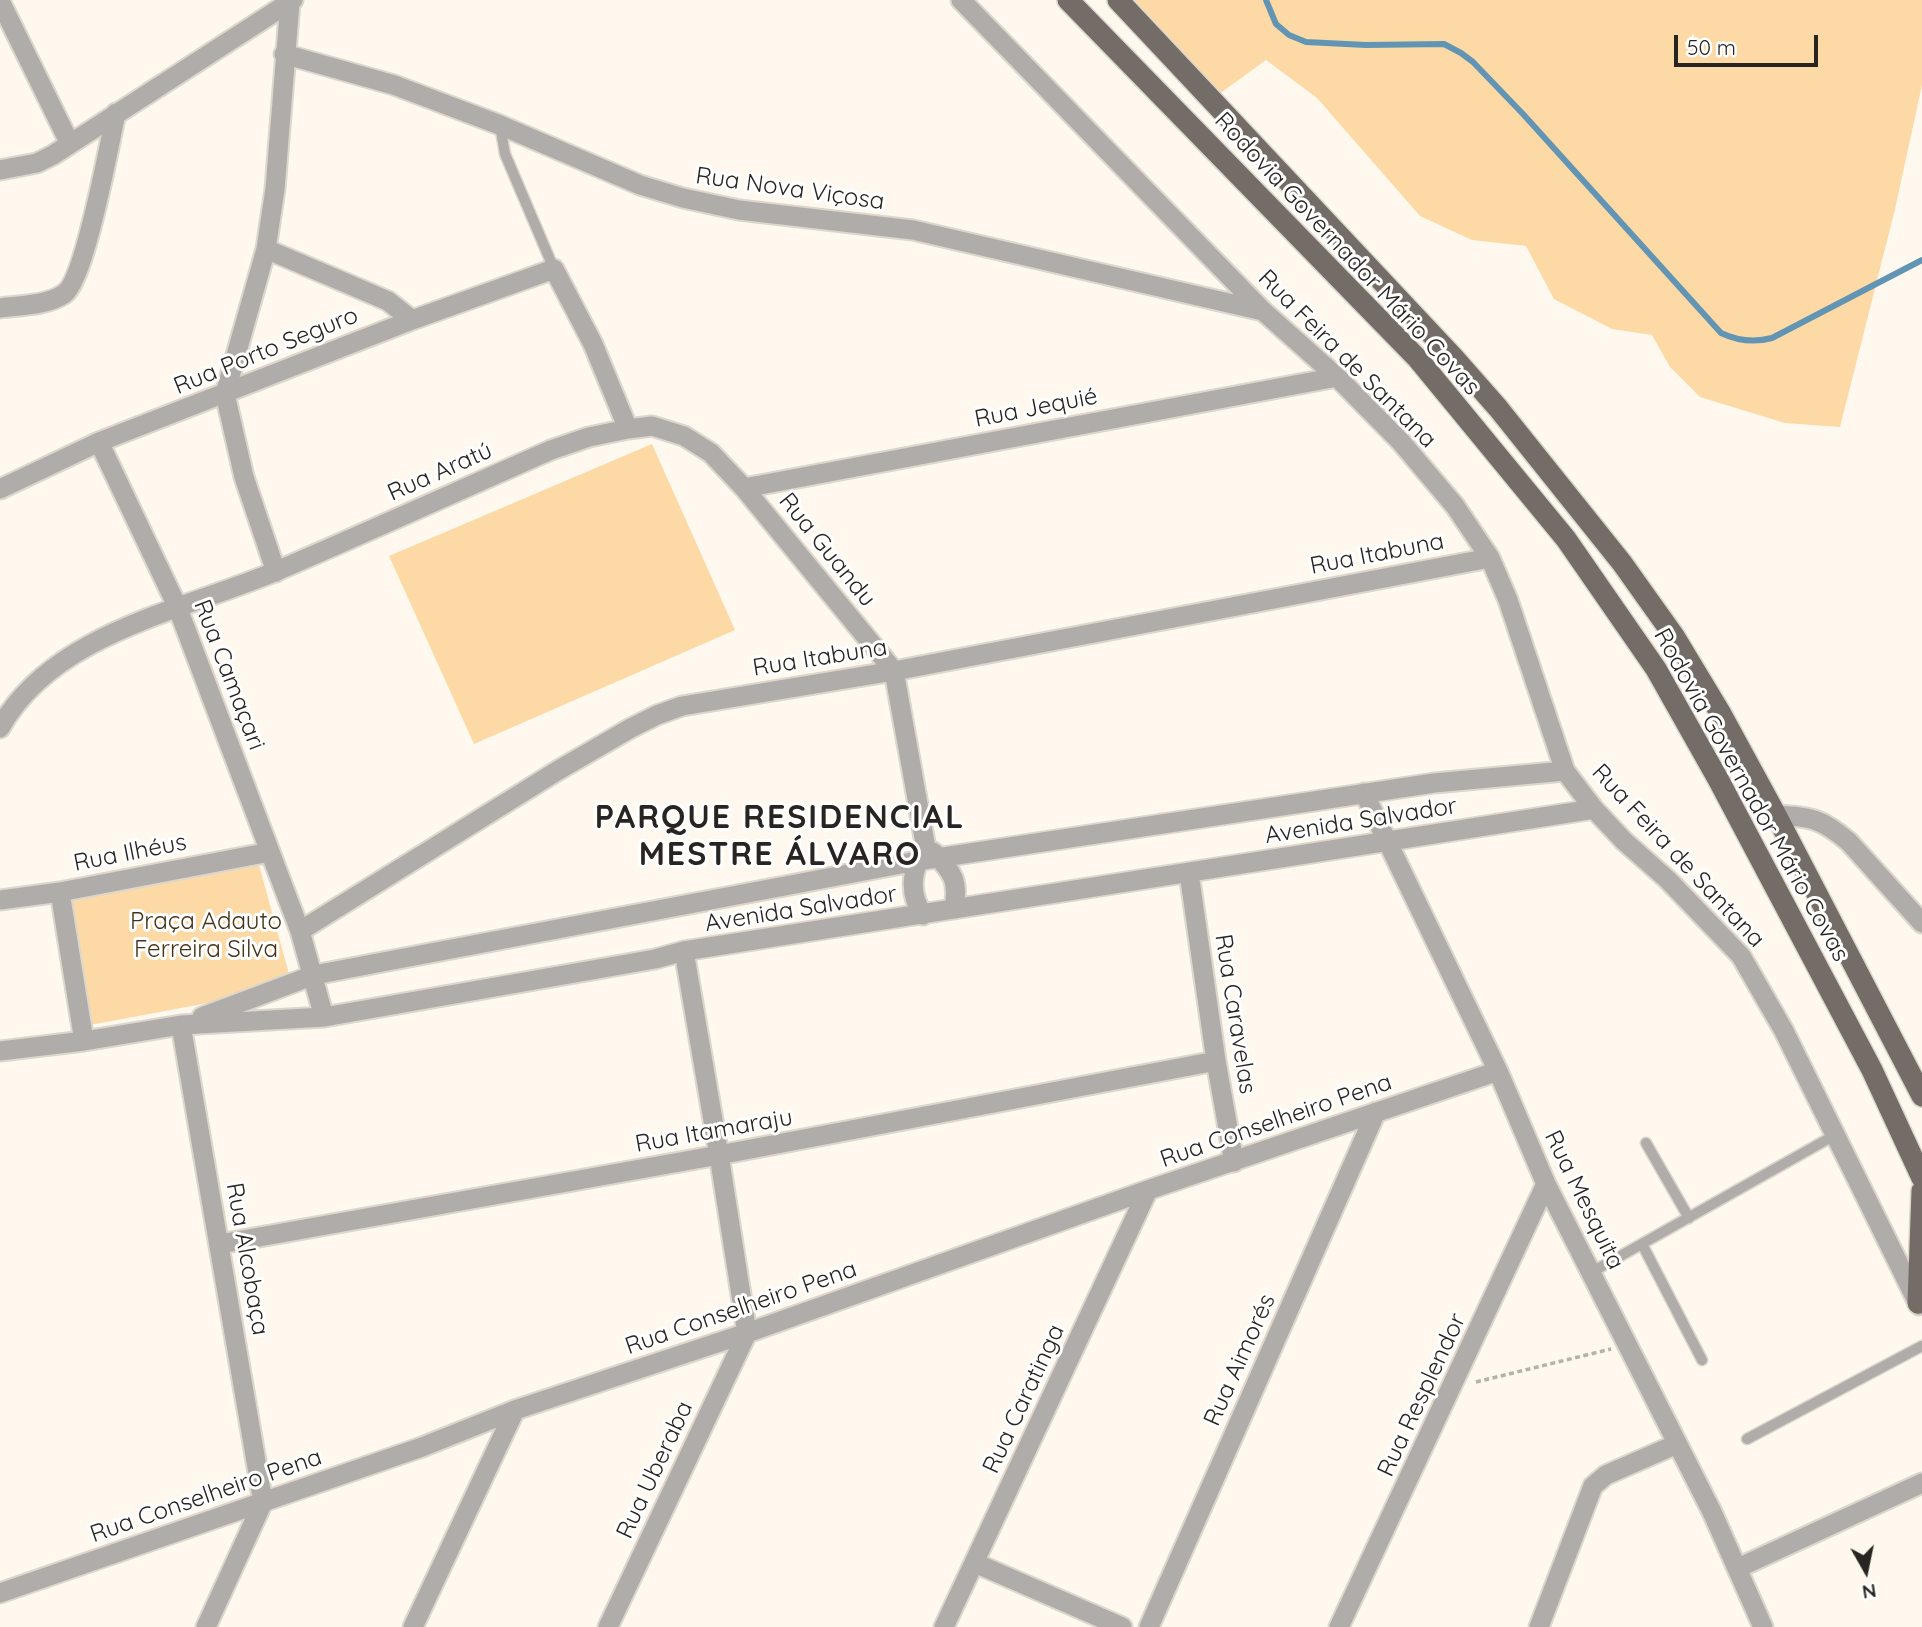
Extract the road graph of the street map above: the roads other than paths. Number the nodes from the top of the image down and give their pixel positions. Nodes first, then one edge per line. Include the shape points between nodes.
1 (961, 0) edge
2 (1068, 0) edge
3 (1118, 0) edge
4 (0, 1) edge
5 (290, 1) edge
6 (284, 54) junction
7 (116, 113) junction
8 (500, 125) junction
9 (70, 144) junction
10 (0, 170) edge
11 (266, 249) junction
12 (554, 269) junction
13 (0, 308) edge
14 (1263, 311) junction
15 (412, 320) junction
16 (1337, 377) junction
17 (225, 394) junction
18 (628, 429) junction
19 (99, 442) junction
20 (744, 488) junction
21 (0, 489) edge
22 (1490, 558) junction
23 (275, 572) junction
24 (177, 606) junction
25 (894, 671) junction
26 (0, 728) edge
27 (1565, 771) junction
28 (1364, 793) junction
29 (1594, 808) junction
30 (1776, 815) junction
31 (1386, 841) junction
32 (270, 852) junction
33 (927, 854) junction
34 (1189, 873) junction
35 (60, 892) junction
36 (0, 900) edge
37 (954, 909) junction
38 (923, 915) junction
39 (1922, 923) edge
40 (300, 931) junction
41 (684, 951) junction
42 (314, 975) junction
43 (324, 1017) junction
44 (181, 1025) junction
45 (84, 1041) junction
46 (0, 1051) edge
47 (1216, 1061) junction
48 (1498, 1071) junction
49 (1922, 1096) edge
50 (1376, 1112) junction
51 (1835, 1135) junction
52 (1646, 1143) dead end
53 (719, 1155) junction
54 (1234, 1162) junction
55 (1922, 1178) edge
56 (1546, 1184) junction
57 (1148, 1191) junction
58 (1922, 1191) edge
59 (1689, 1218) junction
60 (220, 1244) junction
61 (1642, 1244) junction
62 (1592, 1272) junction
63 (1920, 1308) edge
64 (747, 1333) junction
65 (1922, 1346) edge
66 (1702, 1360) dead end
67 (515, 1410) junction
68 (1747, 1439) dead end
69 (1677, 1444) junction
70 (1922, 1483) edge
71 (263, 1502) junction
72 (975, 1563) junction
73 (1738, 1568) junction
74 (0, 1592) edge
75 (1543, 1624) edge
76 (206, 1627) edge
77 (413, 1627) edge
78 (608, 1627) edge
79 (944, 1627) edge
80 (1122, 1627) edge
81 (1149, 1627) edge
82 (1339, 1627) edge
83 (1763, 1627) edge

1 - 14 street, Rua Feira de Santana
2 - 55 main road, Rodovia Governador Mário Covas via 1418,359 1566,539 1656,669 1718,779 1872,1070
3 - 30 main road, Rodovia Governador Mário Covas via 1454,358 1542,461 1674,636
4 - 9 street
5 - 6 street
5 - 7 street
6 - 8 street, Rua Nova Viçosa via 394,85
6 - 11 street
7 - 9 street
7 - 13 street via 73,285 54,300
8 - 12 lane via 505,154
8 - 14 street, Rua Nova Viçosa via 640,185 683,198 739,210 913,230
9 - 10 street via 37,163
11 - 15 street via 388,301
11 - 17 street
12 - 15 street, Rua Porto Seguro
12 - 18 street via 593,344
14 - 16 street, Rua Feira de Santana
15 - 17 street, Rua Porto Seguro
16 - 20 street, Rua Jequié
16 - 22 street, Rua Feira de Santana via 1401,442 1455,506
17 - 19 street, Rua Porto Seguro
17 - 23 street via 244,477
18 - 20 street, Rua Aratú via 652,426 684,436 711,453
18 - 23 street, Rua Aratú via 551,450
19 - 21 street, Rua Porto Seguro
19 - 24 street, Rua Camaçari
20 - 25 street, Rua Guandu
22 - 25 street, Rua Itabuna
22 - 27 street, Rua Feira de Santana via 1525,646
23 - 24 street, Rua Aratú
24 - 26 street, Rua Aratú via 85,648 46,673 17,701
24 - 32 street, Rua Camaçari
25 - 33 street, Rua Guandu
25 - 40 street, Rua Itabuna via 717,699 657,715 557,771
27 - 28 street, Avenida Salvador
27 - 29 street, Rua Feira de Santana
28 - 31 street, Rua Mesquita
28 - 33 street, Avenida Salvador
29 - 31 street, Avenida Salvador
29 - 51 street, Rua Feira de Santana via 1741,956
30 - 39 street via 1808,817 1836,830
30 - 49 main road, Rodovia Governador Mário Covas
31 - 34 street, Avenida Salvador
31 - 48 street, Rua Mesquita
32 - 35 street, Rua Ilhéus
32 - 40 street, Rua Camaçari
33 - 37 street, Rua Guandu via 953,876
33 - 38 street, Rua Guandu via 912,886
33 - 42 street, Avenida Salvador
34 - 37 street, Avenida Salvador
34 - 47 street, Rua Caravelas
35 - 36 street, Rua Ilhéus
35 - 45 street
37 - 38 street, Avenida Salvador
38 - 41 street, Avenida Salvador
40 - 42 street
41 - 43 street, Avenida Salvador
41 - 53 street
42 - 43 street
42 - 44 street, Avenida Salvador
43 - 44 street, Avenida Salvador
44 - 45 street, Avenida Salvador
44 - 60 street, Rua Alcobaça
45 - 46 street, Avenida Salvador
47 - 53 street, Rua Itamaraju
47 - 54 street, Rua Caravelas
48 - 50 street, Rua Conselheiro Pena
48 - 56 street, Rua Mesquita
50 - 54 street, Rua Conselheiro Pena
50 - 81 street, Rua Aimorés
51 - 59 lane
51 - 63 street, Rua Feira de Santana
52 - 59 lane
53 - 60 street, Rua Itamaraju
53 - 64 street
54 - 57 street, Rua Conselheiro Pena
56 - 62 street, Rua Mesquita
56 - 82 street, Rua Resplendor
57 - 64 street, Rua Conselheiro Pena
57 - 72 street, Rua Caratinga
58 - 63 main road
59 - 61 lane
60 - 71 street, Rua Alcobaça
61 - 62 lane
61 - 66 lane
62 - 69 street, Rua Mesquita
64 - 67 street, Rua Conselheiro Pena
64 - 78 street, Rua Uberaba
65 - 68 lane
67 - 71 street, Rua Conselheiro Pena
67 - 77 street
69 - 73 street, Rua Mesquita
69 - 75 street via 1606,1475 1594,1486
70 - 73 street
71 - 74 street, Rua Conselheiro Pena
71 - 76 street
72 - 79 street, Rua Caratinga
72 - 80 street
73 - 83 street, Rua Mesquita

